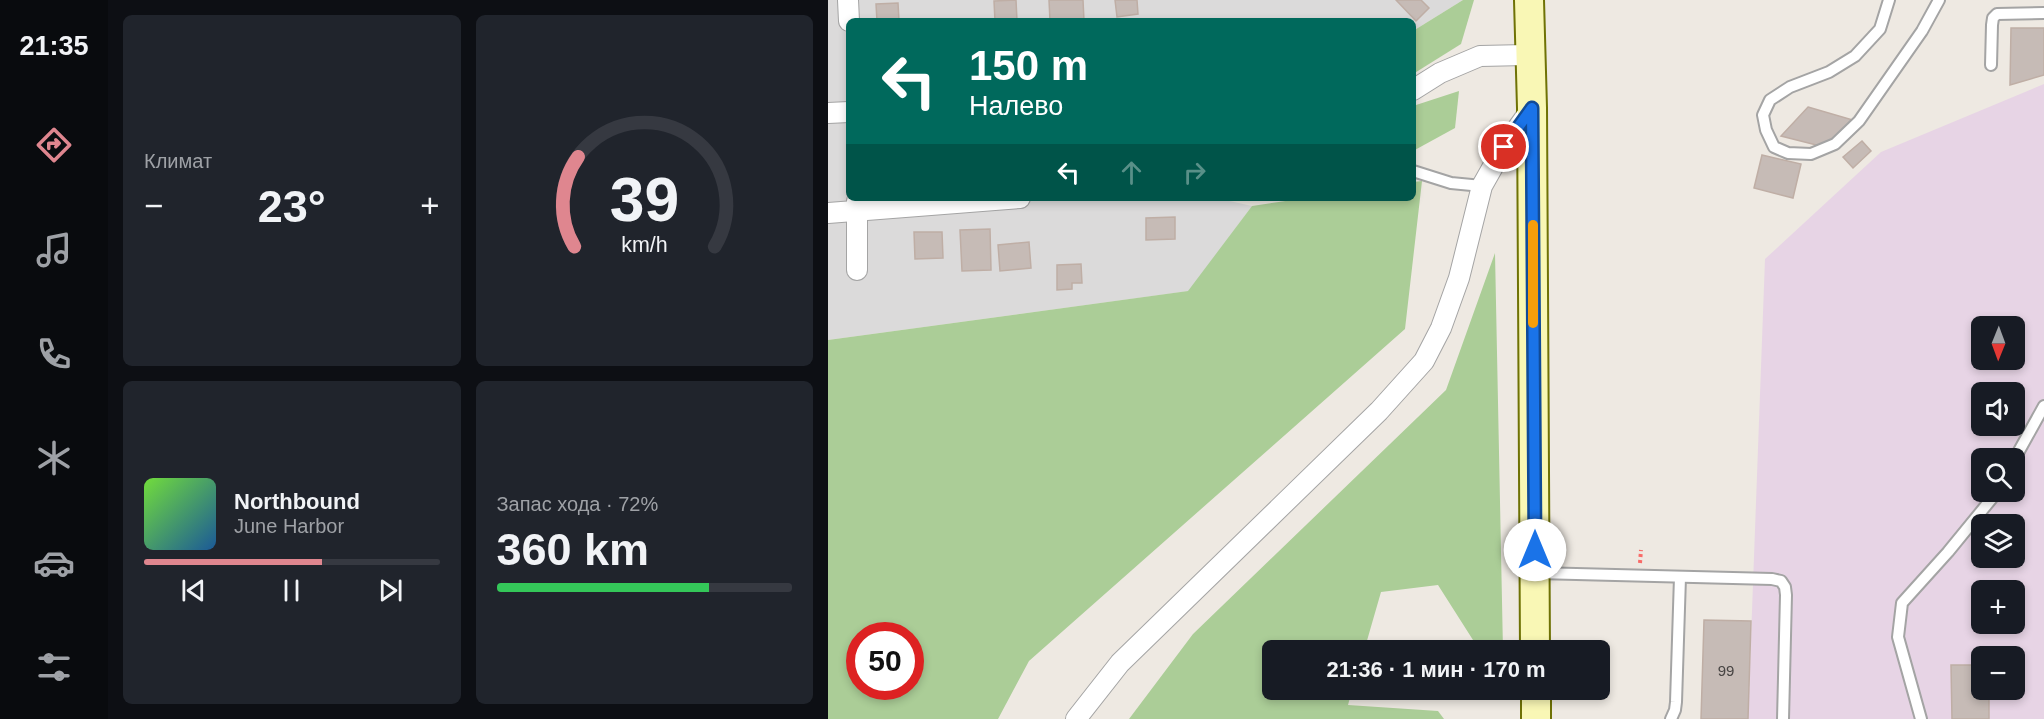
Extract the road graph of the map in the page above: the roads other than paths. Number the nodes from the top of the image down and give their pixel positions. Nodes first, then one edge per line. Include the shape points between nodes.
1 (848, 0) edge
2 (1529, 0) edge
3 (1889, 0) edge
4 (1938, 0) edge
5 (2044, 13) edge
6 (849, 18) edge
7 (1532, 55) junction
8 (1991, 65) dead end
9 (1416, 88) edge
10 (1532, 108) junction
11 (846, 112) edge
12 (828, 113) edge
13 (1416, 172) edge
14 (1482, 186) junction
15 (950, 201) edge
16 (857, 205) edge
17 (828, 213) edge
18 (857, 270) dead end
19 (2044, 406) edge
20 (2021, 448) edge
21 (1989, 502) edge
22 (1535, 573) junction
23 (1680, 577) junction
24 (1535, 640) edge
25 (1536, 700) edge
26 (1076, 719) edge
27 (1536, 719) edge
28 (1671, 719) edge
29 (1783, 719) edge
30 (1921, 719) edge

1 - 6 street
2 - 7 main road
3 - 4 lane via 1880,29 1855,57 1770,100 1763,115 1774,147 1788,153 1811,154 1835,144 1859,121 1922,31
5 - 8 lane via 1997,14 1992,25
7 - 9 street via 1480,56
7 - 10 main road
10 - 14 street
10 - 22 main road
11 - 12 street
13 - 14 lane via 1451,183
14 - 26 street via 1459,278 1424,362 1379,411 1120,663
15 - 16 street
16 - 17 street
16 - 18 street
19 - 20 lane
21 - 30 lane via 1902,603 1898,637
22 - 23 lane
22 - 24 main road
23 - 28 lane via 1676,702
23 - 29 lane via 1772,579 1785,587
25 - 27 main road

